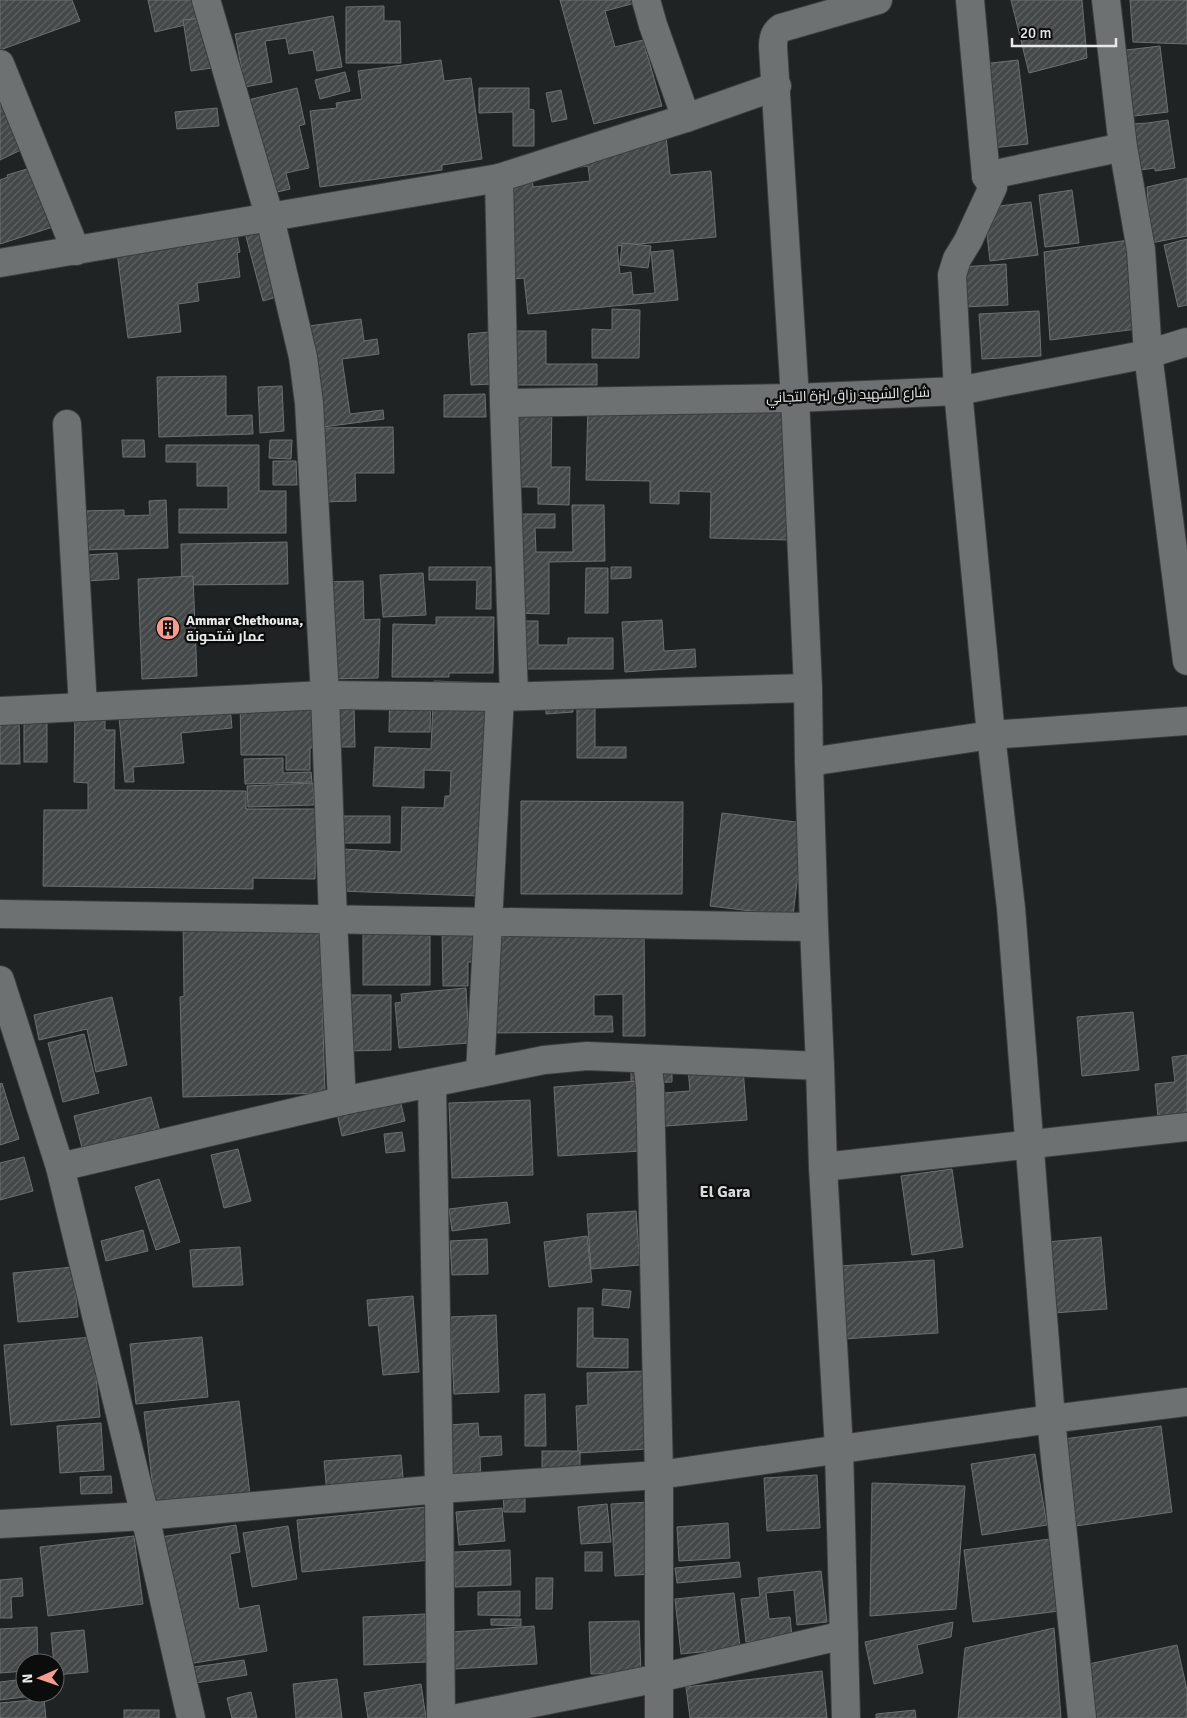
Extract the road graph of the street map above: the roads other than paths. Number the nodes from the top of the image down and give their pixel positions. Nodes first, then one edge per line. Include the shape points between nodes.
1 (206, 0) edge
2 (646, 0) edge
3 (878, 0) edge
4 (970, 0) edge
5 (1106, 0) edge
6 (0, 64) edge
7 (777, 86) junction
8 (686, 118) junction
9 (1123, 147) junction
10 (986, 176) junction
11 (499, 178) junction
12 (270, 218) junction
13 (76, 251) junction
14 (0, 263) edge
15 (1187, 342) edge
16 (1148, 354) junction
17 (958, 392) junction
18 (795, 398) junction
19 (504, 404) junction
20 (67, 424) dead end
21 (1187, 661) edge
22 (808, 688) junction
23 (325, 695) junction
24 (507, 697) junction
25 (83, 707) junction
26 (0, 711) edge
27 (1187, 721) edge
28 (991, 735) junction
29 (808, 762) junction
30 (0, 914) edge
31 (333, 920) junction
32 (488, 922) junction
33 (814, 926) junction
34 (1, 990) edge
35 (647, 1059) junction
36 (820, 1066) junction
37 (480, 1072) junction
38 (432, 1083) junction
39 (342, 1102) junction
40 (1187, 1127) edge
41 (1030, 1143) junction
42 (60, 1167) junction
43 (823, 1167) junction
44 (1187, 1402) edge
45 (1052, 1419) junction
46 (839, 1449) junction
47 (659, 1475) junction
48 (440, 1489) junction
49 (145, 1516) junction
50 (0, 1524) edge
51 (844, 1635) junction
52 (659, 1678) junction
53 (191, 1718) edge
54 (441, 1718) edge
55 (458, 1718) edge
56 (659, 1718) edge
57 (846, 1718) edge
58 (1082, 1718) edge

1 - 12 street
2 - 8 street
3 - 7 street via 777,31 773,42
4 - 10 street
5 - 9 street
6 - 13 street
7 - 8 street
7 - 18 street
8 - 11 street
9 - 10 street
9 - 16 street via 1141,250
10 - 17 street via 994,187 952,275
11 - 12 street
11 - 19 street
12 - 13 street
12 - 23 street via 303,357 309,403
13 - 14 street
15 - 16 street, شارع الشهيد رزاق لبزة التجاني
16 - 17 street, شارع الشهيد رزاق لبزة التجاني
16 - 21 street
17 - 18 street, شارع الشهيد رزاق لبزة التجاني
17 - 28 street
18 - 19 street, شارع الشهيد رزاق لبزة التجاني
18 - 22 street
19 - 24 street
20 - 25 street
22 - 24 street
22 - 29 street
23 - 24 street
23 - 25 street
23 - 31 street
24 - 32 street
25 - 26 street
27 - 28 street
28 - 29 street
28 - 41 street via 1011,908
29 - 33 street
30 - 31 street
31 - 32 street
31 - 39 street
32 - 33 street
32 - 37 street
33 - 36 street
34 - 42 street
35 - 36 street
35 - 37 street via 587,1056
35 - 47 street
36 - 43 street
37 - 38 street
38 - 39 street
38 - 48 street
39 - 42 street
40 - 41 street
41 - 43 street
41 - 45 street
42 - 49 street
43 - 46 street
44 - 45 street
45 - 46 street
45 - 58 street
46 - 47 street
46 - 51 street
47 - 48 street
47 - 52 street
48 - 49 street
48 - 54 street
49 - 50 street
49 - 53 street
51 - 52 street
51 - 57 street
52 - 55 street
52 - 56 street

